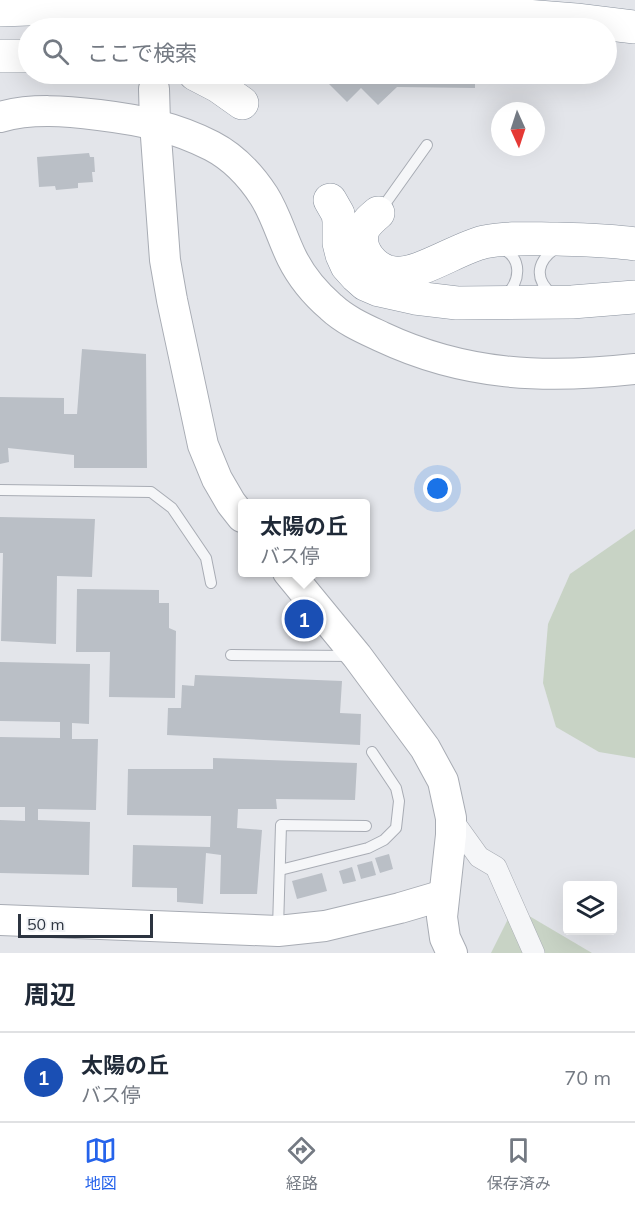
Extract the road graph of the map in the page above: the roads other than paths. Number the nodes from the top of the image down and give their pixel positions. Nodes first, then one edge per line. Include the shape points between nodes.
1 (0, 10) edge
2 (551, 18) edge
3 (617, 25) edge
4 (635, 27) edge
5 (0, 56) edge
6 (18, 56) edge
7 (214, 84) edge
8 (154, 89) dead end
9 (242, 103) dead end
10 (0, 117) edge
11 (155, 123) junction
12 (428, 145) dead end
13 (330, 200) dead end
14 (378, 213) joint
15 (571, 240) junction
16 (635, 244) edge
17 (474, 246) junction
18 (635, 297) edge
19 (572, 302) junction
20 (488, 303) junction
21 (635, 369) edge
22 (0, 490) edge
23 (238, 511) edge
24 (291, 577) edge
25 (211, 583) dead end
26 (231, 655) dead end
27 (357, 656) junction
28 (372, 752) dead end
29 (451, 818) junction
30 (366, 826) dead end
31 (280, 870) junction
32 (444, 895) junction
33 (0, 920) edge
34 (278, 931) junction
35 (452, 953) edge
36 (534, 953) edge

1 - 2 highway via 297,4
3 - 4 highway
5 - 6 highway
7 - 9 highway
8 - 11 street
10 - 11 street via 40,111 73,112
11 - 21 street via 214,147 251,177 265,197 292,259 311,286 332,309 358,326 431,356 512,373 556,375
11 - 23 street via 165,260 203,445 217,479
12 - 14 lane
13 - 20 highway via 338,214 342,255 365,284 415,298
14 - 17 highway via 367,223 361,239 368,257 383,270 406,272
15 - 16 highway
15 - 17 highway via 514,238
15 - 19 lane via 543,259 540,278 553,295
17 - 20 lane via 509,252 517,267 509,292
18 - 19 highway
19 - 20 highway
22 - 25 lane via 151,492 172,508 206,558
24 - 27 street
26 - 27 lane
27 - 29 street via 425,748 443,781
28 - 31 lane via 396,788 396,828 368,848
29 - 32 street
29 - 36 street via 479,857 496,867
30 - 31 lane via 281,825
31 - 34 lane
32 - 34 street via 325,926
32 - 35 street via 442,917
33 - 34 street

